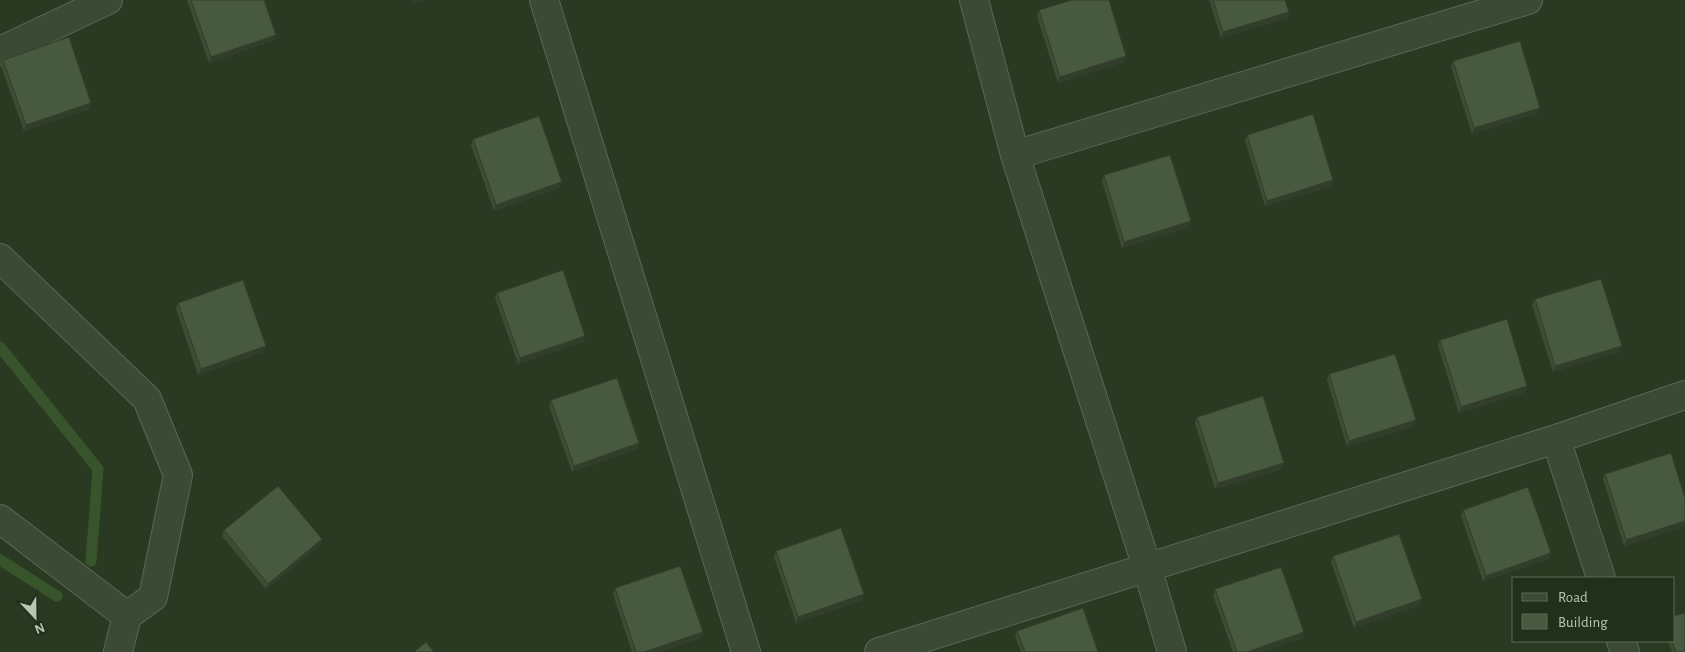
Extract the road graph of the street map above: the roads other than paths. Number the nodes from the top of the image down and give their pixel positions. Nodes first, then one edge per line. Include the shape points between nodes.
1 (108, 0) edge
2 (544, 0) edge
3 (974, 0) edge
4 (1528, 0) edge
5 (0, 51) edge
6 (1015, 155) junction
7 (0, 258) edge
8 (1685, 395) edge
9 (1556, 439) junction
10 (0, 519) edge
11 (1147, 567) junction
12 (1601, 577) edge
13 (127, 616) junction
14 (118, 652) edge
15 (746, 652) edge
16 (878, 652) edge
17 (1172, 652) edge

1 - 5 street
2 - 15 street
3 - 6 street
4 - 6 street
6 - 11 street
7 - 13 street via 147,399 178,475 153,597
8 - 9 street
9 - 11 street
9 - 12 street
10 - 13 street
11 - 16 street
11 - 17 street
13 - 14 street

